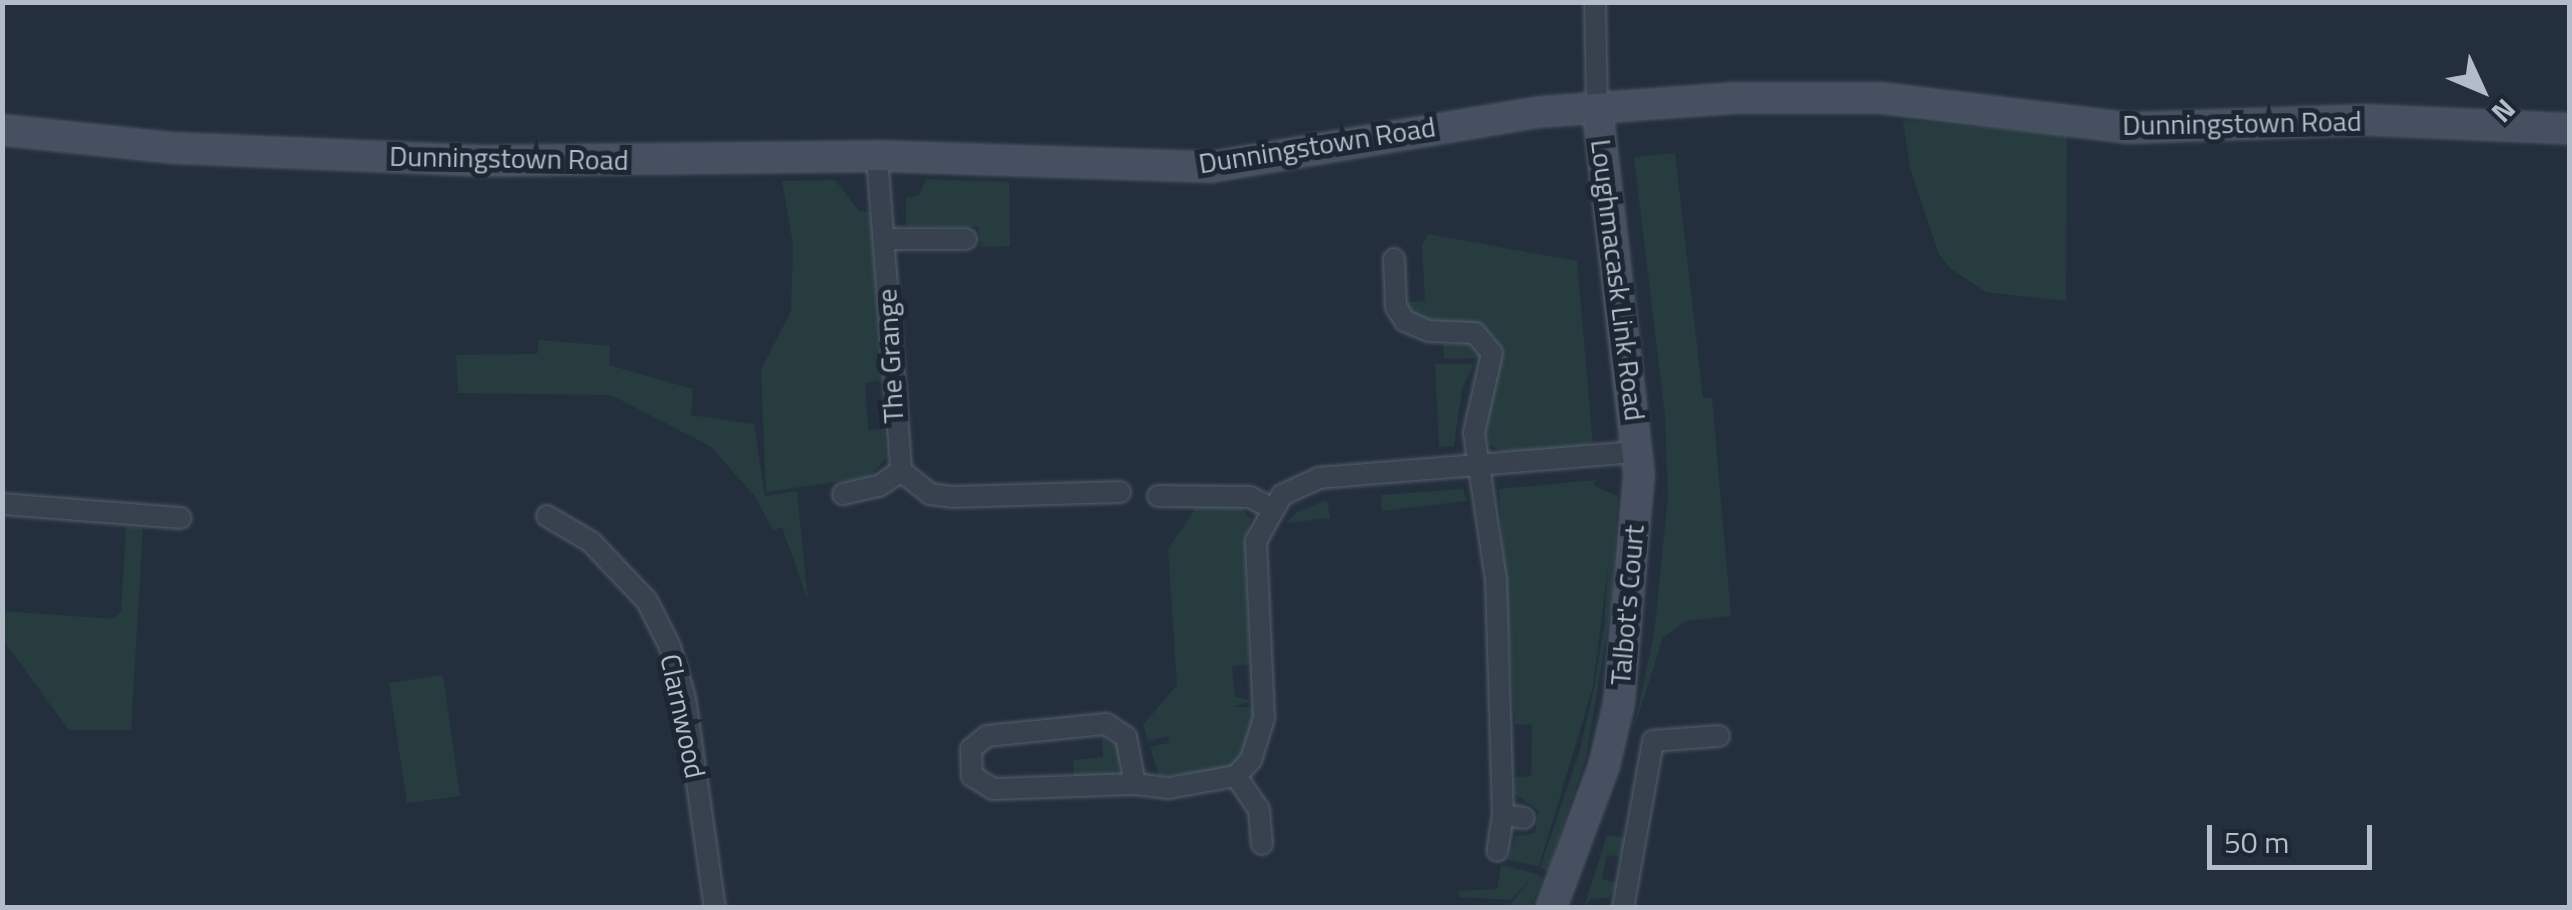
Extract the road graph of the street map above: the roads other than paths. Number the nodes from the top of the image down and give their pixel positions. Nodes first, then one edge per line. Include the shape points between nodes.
1 (1595, 2) edge
2 (1597, 108) junction
3 (2570, 129) edge
4 (2, 130) edge
5 (877, 156) junction
6 (966, 238) dead end
7 (884, 240) junction
8 (1394, 258) dead end
9 (1638, 452) junction
10 (1479, 462) junction
11 (902, 470) junction
12 (1120, 492) dead end
13 (843, 494) dead end
14 (1170, 502) dead end
15 (2, 504) edge
16 (1271, 508) junction
17 (547, 516) dead end
18 (180, 518) dead end
19 (1719, 736) dead end
20 (1236, 776) junction
21 (1135, 784) junction
22 (1502, 816) junction
23 (1524, 818) dead end
24 (1262, 844) dead end
25 (1496, 851) dead end
26 (715, 908) edge
27 (1551, 908) edge
28 (1623, 908) edge

1 - 2 street
2 - 3 street, Dunningstown Road via 1735,98 1881,98 2129,128 2367,120
2 - 5 street, Dunningstown Road via 1377,134 1211,167
2 - 9 street, Loughmacask Link Road
4 - 5 street, Dunningstown Road via 174,148 479,161
5 - 7 street, The Grange
6 - 7 street
7 - 11 street, The Grange
8 - 10 street via 1396,307 1405,321 1429,331 1474,333 1492,353 1475,406
9 - 10 street
9 - 27 street, Talbot's Court via 1619,703 1604,766
10 - 16 street via 1320,478 1301,483
10 - 22 street via 1496,580
11 - 12 street via 930,494 953,497
11 - 13 street via 879,486
14 - 16 street via 1250,497
15 - 18 street
16 - 20 street via 1256,541 1264,718 1252,760
17 - 26 street, Clarnwood via 591,542 646,601 670,646
19 - 28 street via 1652,740
20 - 21 street via 1169,788
20 - 24 street via 1260,810
21 - 21 street via 1126,736 1106,724 987,736 971,748 972,776 993,790
22 - 23 street
22 - 25 street

